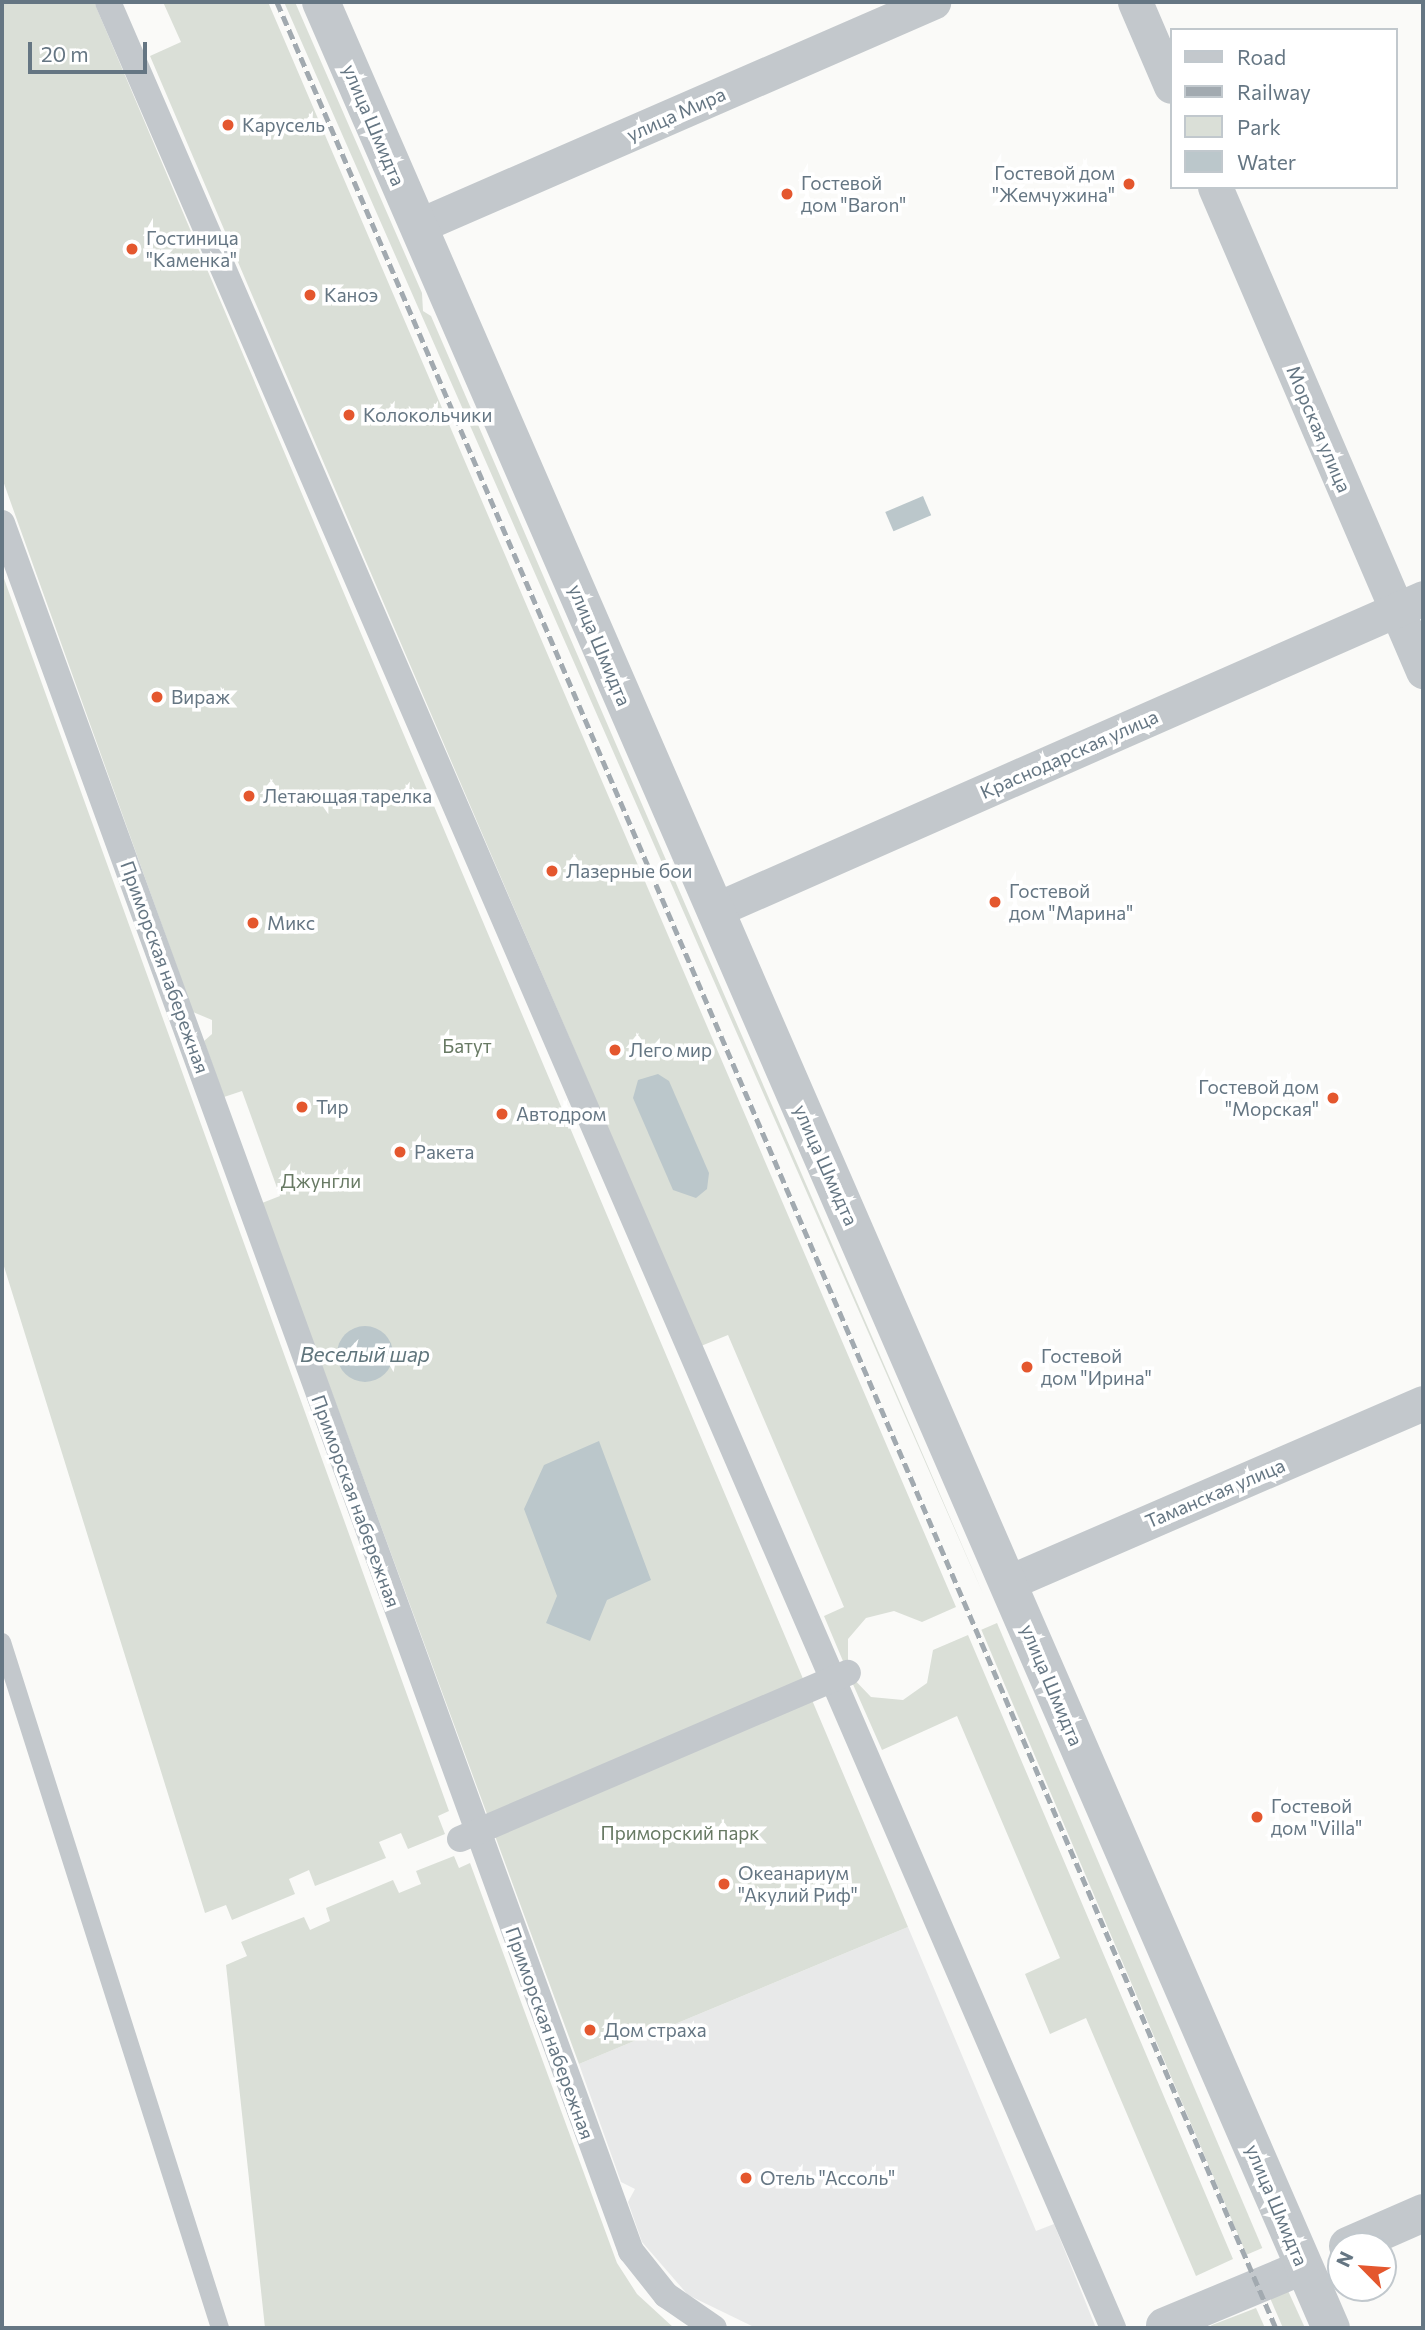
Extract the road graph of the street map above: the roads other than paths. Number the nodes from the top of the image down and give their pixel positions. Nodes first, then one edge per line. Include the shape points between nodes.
1 (108, 2) edge
2 (321, 2) edge
3 (933, 2) edge
4 (1135, 2) edge
5 (1170, 84) edge
6 (1216, 189) edge
7 (418, 226) junction
8 (2, 523) edge
9 (1410, 604) edge
10 (1423, 671) edge
11 (715, 910) junction
12 (1423, 1403) edge
13 (1007, 1583) junction
14 (2, 1642) edge
15 (841, 1676) junction
16 (468, 1836) junction
17 (1423, 2213) edge
18 (1380, 2232) edge
19 (1327, 2255) edge
20 (1304, 2266) junction
21 (1169, 2325) edge
22 (219, 2328) edge
23 (714, 2328) edge
24 (1113, 2328) edge
25 (1331, 2328) edge

1 - 15 street
2 - 7 street, улица Шмидта
3 - 7 street, улица Мира
4 - 5 street
6 - 9 street, Морская улица
7 - 11 street, улица Шмидта
8 - 16 street, Приморская набережная
9 - 10 street, Морская улица
9 - 11 street, Краснодарская улица
11 - 13 street, улица Шмидта
12 - 13 street, Таманская улица
13 - 20 street, улица Шмидта
14 - 22 lane
15 - 16 street
15 - 24 street
16 - 23 street, Приморская набережная via 631,2251 666,2295
17 - 18 street
19 - 20 street
20 - 21 street
20 - 25 street, улица Шмидта

